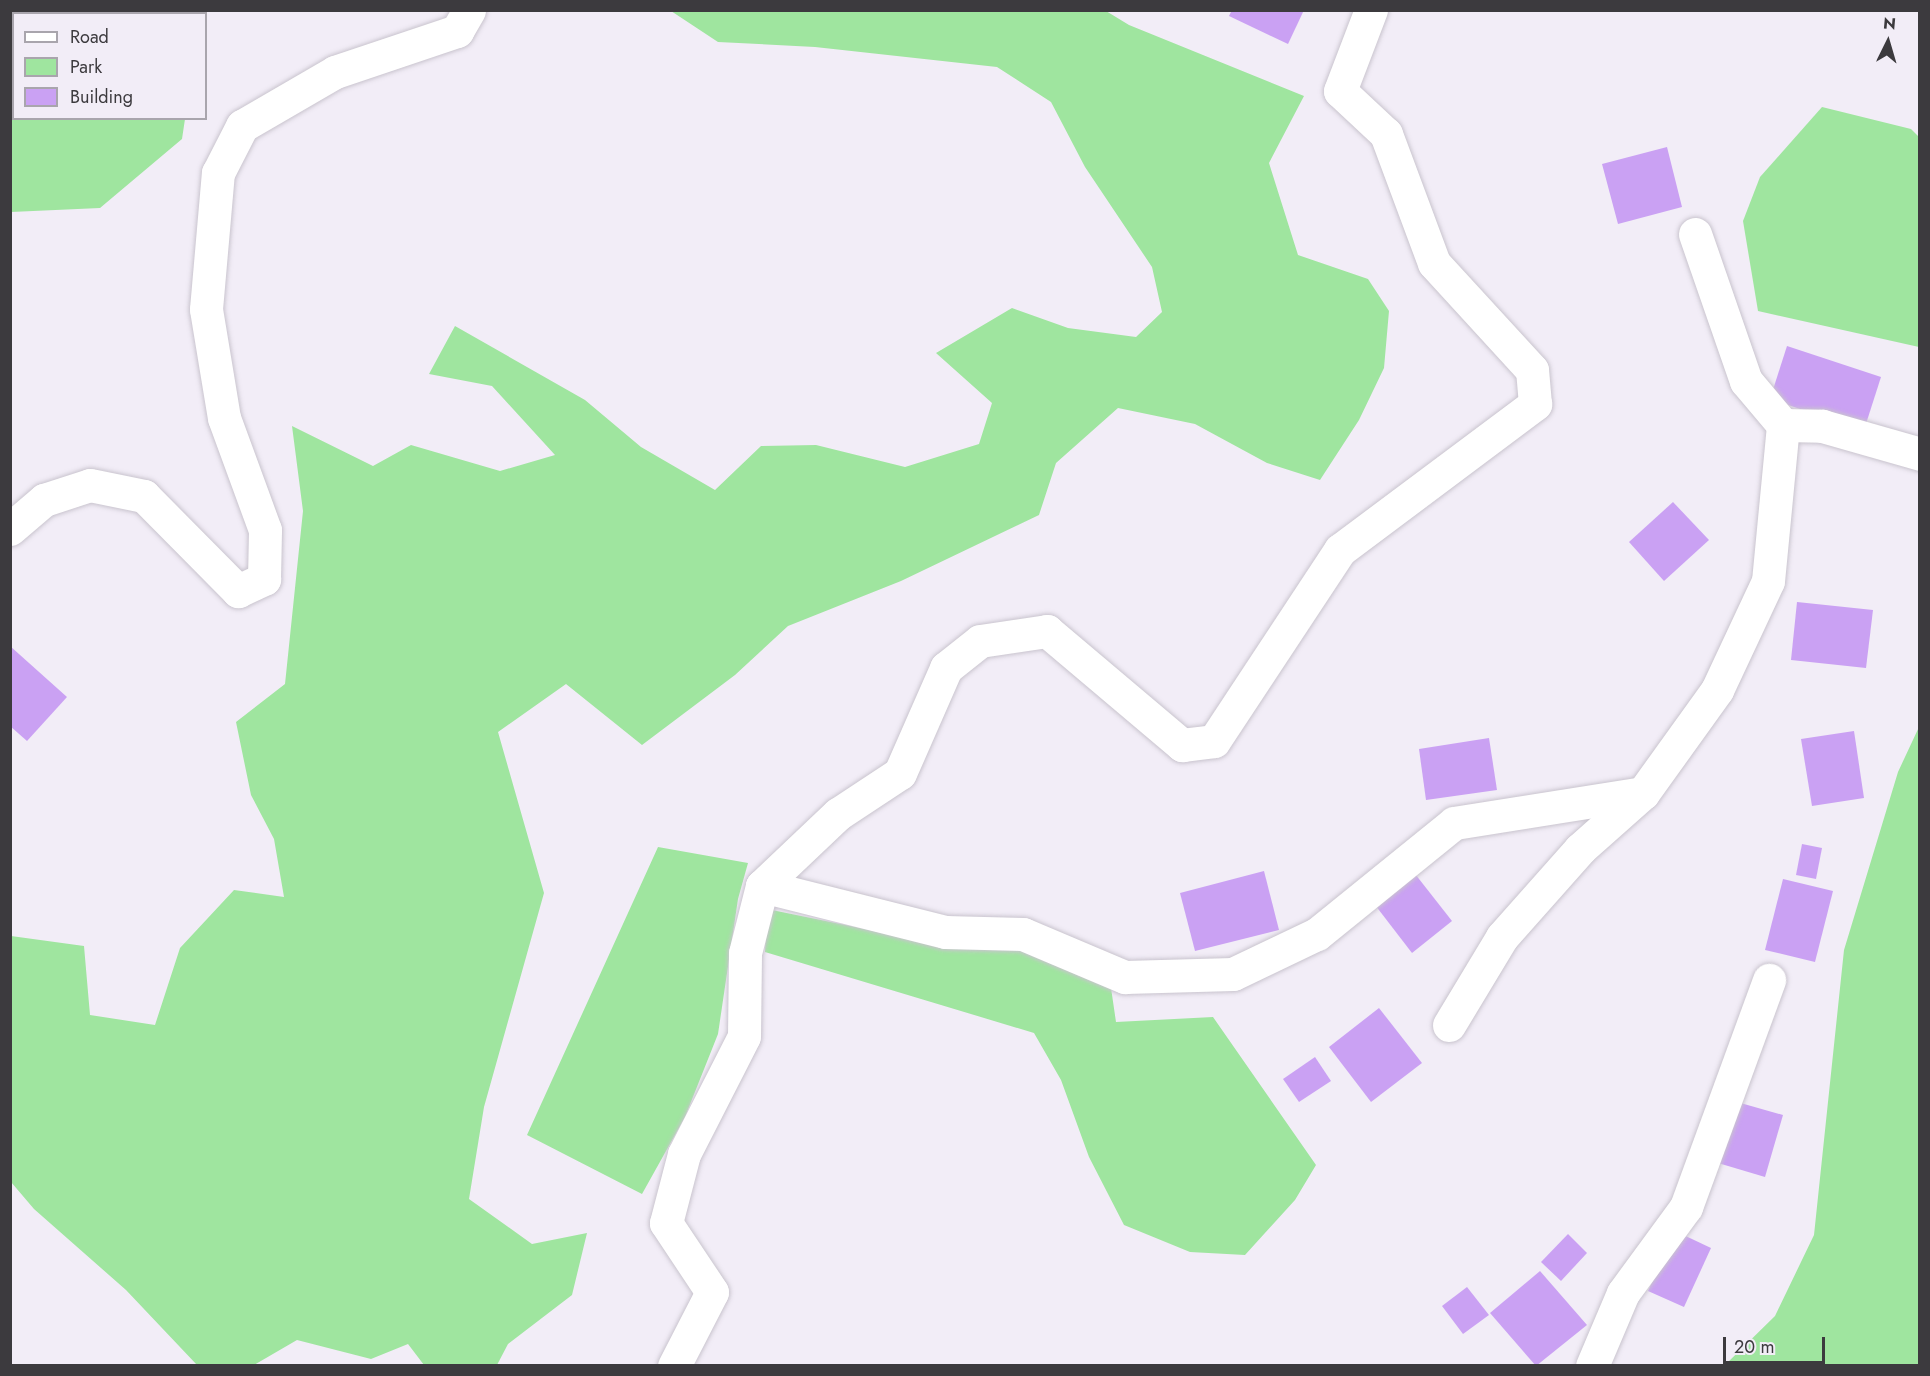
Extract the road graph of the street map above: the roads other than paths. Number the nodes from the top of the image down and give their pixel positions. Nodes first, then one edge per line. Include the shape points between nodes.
1 (469, 10) edge
2 (1371, 10) edge
3 (1695, 234) dead end
4 (1783, 425) junction
5 (1920, 454) edge
6 (10, 529) edge
7 (1643, 793) junction
8 (762, 886) junction
9 (1769, 981) dead end
10 (1449, 1025) dead end
11 (674, 1365) edge
12 (1592, 1365) edge

1 - 6 street via 457,31 335,72 242,126 218,173 206,309 224,418 265,530 264,579 238,591 144,496 90,485 44,500
2 - 8 street via 1340,92 1386,134 1434,263 1532,370 1535,404 1340,550 1214,741 1182,746 1047,631 980,641 946,668 900,773 838,814
3 - 4 street via 1746,381
4 - 5 street via 1822,426
4 - 7 street via 1768,581 1717,690
7 - 8 street via 1454,823 1317,934 1233,975 1125,977 1023,934 945,932
7 - 10 street via 1580,849 1502,937
8 - 11 street via 745,953 744,1036 684,1154 666,1223 712,1292
9 - 12 street via 1686,1207 1623,1293

